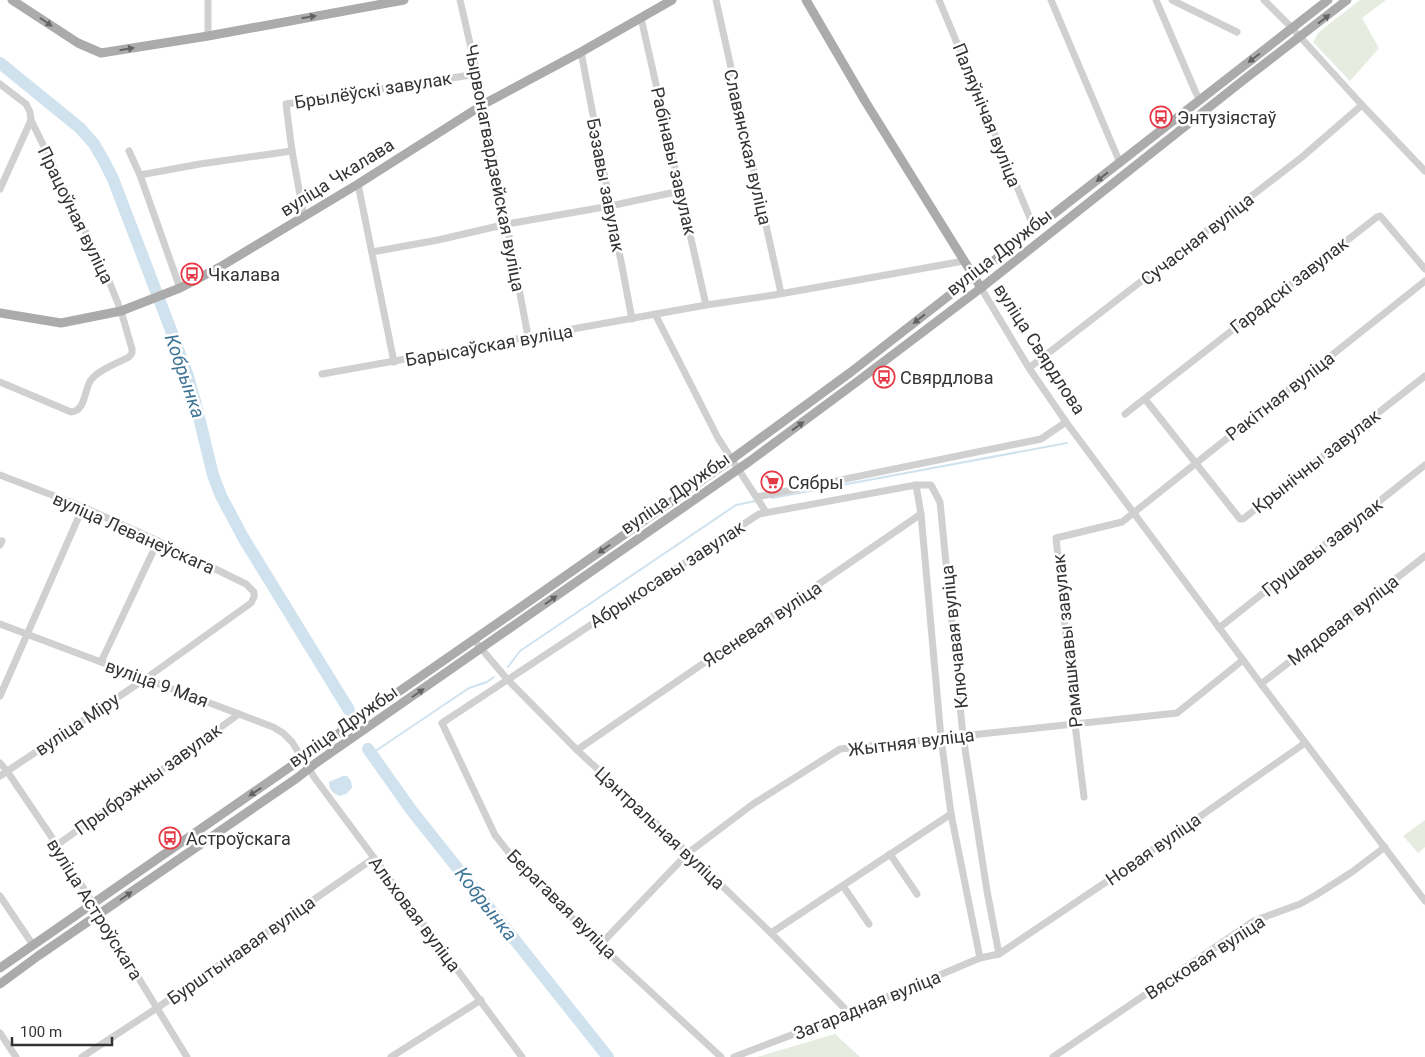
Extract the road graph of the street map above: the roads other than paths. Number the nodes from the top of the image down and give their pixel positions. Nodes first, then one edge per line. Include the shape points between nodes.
1 (12, 0) edge
2 (208, 0) edge
3 (404, 0) edge
4 (460, 0) edge
5 (672, 0) edge
6 (716, 0) edge
7 (806, 0) edge
8 (939, 0) edge
9 (1051, 0) edge
10 (1156, 0) edge
11 (1172, 0) edge
12 (1264, 0) edge
13 (1328, 0) edge
14 (1347, 0) edge
15 (22, 3) edge
16 (641, 18) junction
17 (1292, 28) junction
18 (1237, 32) dead end
19 (208, 36) junction
20 (1300, 37) junction
21 (581, 52) junction
22 (477, 74) junction
23 (0, 84) edge
24 (1199, 99) junction
25 (484, 104) junction
26 (1362, 106) junction
27 (31, 120) junction
28 (129, 151) dead end
29 (292, 151) junction
30 (1120, 163) junction
31 (1425, 171) edge
32 (140, 175) junction
33 (2, 180) edge
34 (358, 184) junction
35 (0, 189) edge
36 (680, 191) junction
37 (610, 206) junction
38 (304, 217) junction
39 (507, 224) junction
40 (1034, 230) junction
41 (372, 252) junction
42 (964, 261) junction
43 (1425, 269) edge
44 (974, 276) junction
45 (1425, 280) edge
46 (180, 288) junction
47 (981, 288) junction
48 (781, 294) junction
49 (706, 304) junction
50 (121, 311) junction
51 (0, 313) edge
52 (655, 314) junction
53 (632, 319) junction
54 (924, 330) junction
55 (528, 336) junction
56 (394, 362) junction
57 (1029, 368) junction
58 (322, 374) dead end
59 (1425, 376) edge
60 (0, 382) edge
61 (1145, 399) junction
62 (1125, 414) dead end
63 (792, 416) junction
64 (1066, 422) junction
65 (732, 459) junction
66 (1195, 463) junction
67 (1425, 466) edge
68 (738, 468) junction
69 (0, 475) edge
70 (916, 485) junction
71 (757, 496) junction
72 (83, 507) junction
73 (679, 510) junction
74 (766, 512) junction
75 (1134, 512) junction
76 (921, 514) junction
77 (158, 541) junction
78 (1425, 556) edge
79 (531, 600) junction
80 (251, 602) joint
81 (0, 624) edge
82 (1219, 628) junction
83 (27, 634) junction
84 (474, 640) junction
85 (482, 649) junction
86 (1243, 660) junction
87 (101, 662) junction
88 (145, 679) junction
89 (507, 679) junction
90 (1261, 684) junction
91 (0, 696) edge
92 (239, 714) junction
93 (357, 721) junction
94 (442, 723) joint
95 (1075, 724) junction
96 (964, 736) junction
97 (941, 738) junction
98 (1306, 743) junction
99 (577, 750) junction
100 (302, 760) junction
101 (0, 763) edge
102 (309, 770) junction
103 (7, 771) junction
104 (0, 776) edge
105 (1084, 797) dead end
106 (246, 812) junction
107 (951, 814) junction
108 (56, 845) junction
109 (1385, 847) junction
110 (688, 853) junction
111 (890, 854) junction
112 (374, 858) junction
113 (155, 861) junction
114 (843, 886) junction
115 (917, 894) dead end
116 (0, 896) edge
117 (1425, 901) edge
118 (93, 903) junction
119 (99, 914) junction
120 (869, 924) dead end
121 (771, 934) junction
122 (600, 945) junction
123 (30, 947) junction
124 (999, 954) junction
125 (38, 956) junction
126 (980, 958) junction
127 (0, 968) edge
128 (0, 973) edge
129 (0, 984) edge
130 (480, 1000) junction
131 (157, 1008) junction
132 (849, 1013) junction
133 (0, 1033) edge
134 (16, 1057) edge
135 (82, 1057) edge
136 (187, 1057) edge
137 (391, 1057) edge
138 (522, 1057) edge
139 (721, 1057) edge
140 (734, 1057) edge
141 (1053, 1057) edge

1 - 15 main road
2 - 19 street
19 -> 3 main road
4 - 22 street, Чырвонагвардзейская вуліца
5 - 16 main road, вуліца Чкалава
6 - 48 street, Славянская вуліца
7 - 42 main road, вуліца Свярдлова via 864,101
8 - 40 street, Паляўнічая вуліца
9 - 30 street
10 - 24 street
11 - 18 street
12 - 17 street
13 - 17 main road, вуліца Дружбы
20 -> 14 main road, вуліца Дружбы
15 -> 19 main road via 78,43 101,53
16 - 21 main road, вуліца Чкалава
16 - 36 street, Рабінавы завулак
17 - 20 street
17 -> 24 main road, вуліца Дружбы
20 - 26 street
20 - 47 main road, вуліца Дружбы
21 - 25 main road, вуліца Чкалава
21 - 37 street, Бэзавы завулак
22 - 25 street, Чырвонагвардзейская вуліца
22 - 29 street, Брылёўскі завулак via 286,104
23 - 27 street, Працоўная вуліца via 26,104
24 - 30 main road, вуліца Дружбы
25 - 34 main road, вуліца Чкалава
25 - 39 street, Чырвонагвардзейская вуліца
26 - 31 street
26 - 57 street, Сучасная вуліца via 1302,157
27 - 33 street
27 - 50 street, Працоўная вуліца
28 - 32 street
29 - 32 street
29 - 38 street, Брылёўскі завулак
30 -> 40 main road, вуліца Дружбы
32 - 46 street
33 - 35 street
34 - 38 main road, вуліца Чкалава
34 - 41 street
36 - 37 street
36 - 49 street, Рабінавы завулак
37 - 39 street
37 - 53 street, Бэзавы завулак
38 - 46 main road, вуліца Чкалава
39 - 41 street
39 - 55 street, Чырвонагвардзейская вуліца
40 - 44 main road, вуліца Дружбы
40 - 47 main road via 982,277
41 - 56 street
42 - 44 main road, вуліца Свярдлова
42 - 48 street, Барысаўская вуліца
43 - 61 street, Гарадскі завулак via 1380,216
44 - 47 main road, вуліца Свярдлова
44 - 54 main road via 972,287
44 -> 63 main road, вуліца Дружбы
45 - 66 street, Ракітная вуліца
46 - 50 main road, вуліца Чкалава
47 - 54 main road, вуліца Дружбы
47 - 57 street, вуліца Свярдлова
48 - 49 street, Барысаўская вуліца
49 - 52 street, Барысаўская вуліца
50 - 51 main road, вуліца Чкалава via 61,323
50 - 60 street, Працоўная вуліца via 132,353 90,381 76,411 71,412
52 - 53 street, Барысаўская вуліца
52 - 65 street via 703,410
53 - 55 street, Барысаўская вуліца
68 -> 54 main road, вуліца Дружбы
55 - 56 street, Барысаўская вуліца
56 - 58 street, Барысаўская вуліца
57 - 64 street, вуліца Свярдлова
59 - 66 street, Крынічны завулак via 1243,519
61 - 62 street, Гарадскі завулак
61 - 66 street
63 - 65 main road, вуліца Дружбы
63 - 68 main road via 773,435 741,458
64 - 71 street via 1041,439
64 - 75 street, вуліца Свярдлова
65 - 68 street
65 - 73 main road via 731,468
65 -> 79 main road, вуліца Дружбы
66 - 75 street, Ракітная вуліца
67 - 82 street, Грушавы завулак
68 - 71 street
68 - 73 main road, вуліца Дружбы
69 - 72 street, вуліца Леванеўскага
70 - 74 street, Абрыкосавы завулак
70 - 76 street
70 - 96 street, Ключавая вуліца via 931,485 940,502
71 - 74 street
72 - 77 street, вуліца Леванеўскага
72 - 83 street
85 -> 73 main road, вуліца Дружбы
74 - 89 street, Абрыкосавы завулак via 758,514
75 - 82 street, вуліца Свярдлова
75 - 95 street, Рамашкавы завулак via 1122,522 1056,538
76 - 97 street, Ключавая вуліца
76 - 99 street, Ясеневая вуліца
77 - 80 street, вуліца Леванеўскага via 250,587 254,592
77 - 87 street
78 - 90 street, Мядовая вуліца
79 - 84 main road, вуліца Дружбы
79 - 85 main road via 484,637
80 - 88 street, вуліца Міру
81 - 83 street, вуліца 9 Мая
82 - 86 street, вуліца Свярдлова
83 - 87 street, вуліца 9 Мая
83 - 91 street
84 - 85 street, Цэнтральная вуліца
84 - 93 main road, вуліца Дружбы
85 - 89 street, Цэнтральная вуліца
102 -> 85 main road, вуліца Дружбы
86 - 90 street, вуліца Свярдлова
86 - 95 street, Жытняя вуліца via 1177,713
87 - 88 street, вуліца 9 Мая
88 - 92 street, вуліца 9 Мая
88 - 103 street, вуліца Міру
89 - 94 street, Абрыкосавы завулак
89 - 99 street, Цэнтральная вуліца
90 - 98 street, вуліца Свярдлова
92 - 100 street, вуліца 9 Мая via 283,732
92 - 108 street, Прыбрэжны завулак
93 - 100 main road, вуліца Дружбы
93 - 102 main road via 339,739 312,757
94 - 122 street, Берагавая вуліца via 495,835 521,868
95 - 96 street, Жытняя вуліца
95 - 105 street, Рамашкавы завулак
96 - 97 street, Жытняя вуліца
96 - 124 street, Ключавая вуліца
97 - 107 street, Ключавая вуліца
97 - 110 street, Жытняя вуліца via 840,749 753,804
98 - 109 street, вуліца Свярдлова
98 - 124 street, Новая вуліца
99 - 110 street, Цэнтральная вуліца
100 - 102 street, Альховая вуліца
100 - 106 main road via 301,770 273,788
100 -> 113 main road, вуліца Дружбы
101 - 103 street, вуліца Астроўскага
102 - 106 main road, вуліца Дружбы
102 - 112 street, Альховая вуліца
103 - 104 street, вуліца Міру
103 - 108 street, вуліца Астроўскага
119 -> 106 main road, вуліца Дружбы
107 - 111 street
107 - 126 street, Ключавая вуліца
108 - 118 street, вуліца Астроўскага
109 - 117 street, вуліца Свярдлова
109 - 141 street, Вясковая вуліца via 1316,895 1254,921
110 - 121 street, Цэнтральная вуліца
110 - 122 street, Жытняя вуліца
111 - 114 street
111 - 115 street
112 - 130 street, Альховая вуліца
112 - 131 street, Бурштынавая вуліца
113 - 118 main road, вуліца Дружбы
113 - 119 main road via 102,903
114 - 120 street
114 - 121 street
116 - 123 street
118 - 119 street, вуліца Астроўскага
118 - 123 main road, вуліца Дружбы
118 - 125 main road via 90,914
119 - 125 main road, вуліца Дружбы
119 - 131 street, вуліца Астроўскага
121 - 132 street, Цэнтральная вуліца
122 - 139 street, Берагавая вуліца
123 - 127 main road, вуліца Дружбы
123 - 128 main road
124 - 126 street, Загарадная вуліца
125 - 129 main road, вуліца Дружбы
126 - 132 street, Загарадная вуліца
130 - 137 street
130 - 138 street, Альховая вуліца
131 - 135 street, Бурштынавая вуліца
131 - 136 street, вуліца Астроўскага
132 - 140 street, Загарадная вуліца
133 - 134 street

